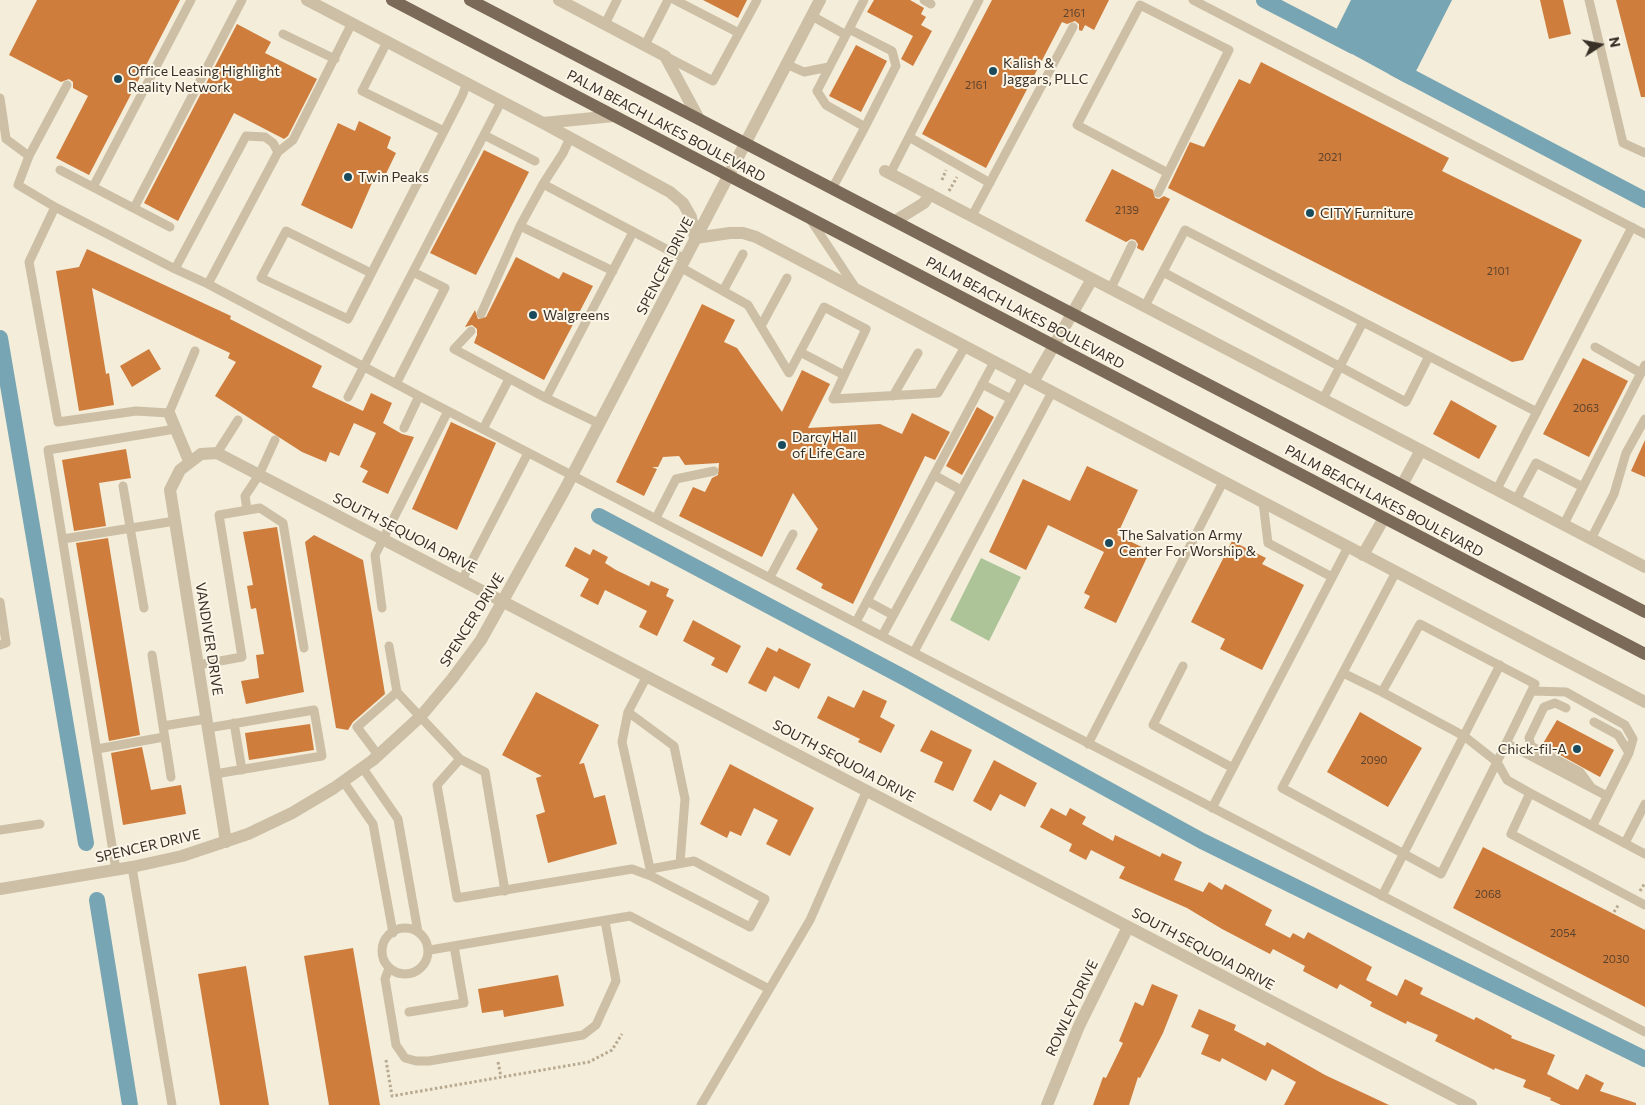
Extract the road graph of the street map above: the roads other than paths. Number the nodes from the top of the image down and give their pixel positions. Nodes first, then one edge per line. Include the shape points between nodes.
1 (191, 0) edge
2 (242, 0) edge
3 (307, 0) edge
4 (470, 0) edge
5 (559, 0) edge
6 (617, 0) edge
7 (668, 0) edge
8 (675, 0) edge
9 (757, 0) edge
10 (820, 0) edge
11 (864, 0) edge
12 (979, 0) edge
13 (1193, 0) edge
14 (1589, 0) edge
15 (394, 1) edge
16 (812, 16) junction
17 (352, 24) junction
18 (605, 24) junction
19 (1073, 27) dead end
20 (848, 32) junction
21 (739, 33) junction
22 (283, 34) dead end
23 (387, 42) junction
24 (646, 45) junction
25 (664, 56) junction
26 (335, 58) junction
27 (786, 64) junction
28 (829, 67) junction
29 (468, 83) junction
30 (67, 85) dead end
31 (0, 98) edge
32 (501, 102) junction
33 (614, 116) junction
34 (699, 119) junction
35 (543, 123) junction
36 (865, 127) junction
37 (444, 131) junction
38 (484, 135) junction
39 (570, 138) junction
40 (908, 138) junction
41 (745, 143) junction
42 (278, 152) junction
43 (1645, 153) edge
44 (29, 156) junction
45 (535, 161) dead end
46 (60, 170) dead end
47 (888, 172) joint
48 (1168, 174) junction
49 (728, 175) junction
50 (990, 183) junction
51 (543, 184) junction
52 (94, 187) junction
53 (832, 189) junction
54 (1158, 193) dead end
55 (930, 194) junction
56 (55, 207) junction
57 (134, 208) junction
58 (972, 216) junction
59 (808, 217) junction
60 (895, 221) junction
61 (520, 226) junction
62 (170, 227) dead end
63 (1632, 227) junction
64 (634, 232) junction
65 (1645, 234) edge
66 (695, 238) junction
67 (1132, 245) dead end
68 (744, 254) dead end
69 (682, 263) junction
70 (175, 269) junction
71 (613, 271) junction
72 (413, 272) junction
73 (1163, 272) junction
74 (371, 273) junction
75 (787, 278) dead end
76 (1092, 279) junction
77 (208, 284) junction
78 (1111, 288) junction
79 (856, 290) junction
80 (722, 291) junction
81 (1145, 306) junction
82 (481, 314) dead end
83 (1072, 314) junction
84 (1363, 322) junction
85 (761, 326) junction
86 (471, 331) dead end
87 (1054, 345) junction
88 (965, 346) junction
89 (1595, 347) dead end
90 (195, 351) dead end
91 (800, 352) junction
92 (918, 353) dead end
93 (1429, 356) junction
94 (994, 362) junction
95 (364, 368) junction
96 (1340, 368) junction
97 (1643, 369) edge
98 (844, 375) junction
99 (509, 379) junction
100 (1028, 380) junction
101 (396, 384) junction
102 (982, 384) junction
103 (1052, 392) junction
104 (419, 396) junction
105 (893, 396) junction
106 (348, 397) dead end
107 (546, 398) junction
108 (1324, 399) junction
109 (1011, 400) junction
110 (448, 411) junction
111 (1537, 412) junction
112 (169, 414) junction
113 (1645, 419) edge
114 (238, 420) dead end
115 (600, 424) junction
116 (404, 428) dead end
117 (175, 429) junction
118 (483, 429) junction
119 (275, 440) dead end
120 (1421, 450) junction
121 (217, 453) junction
122 (528, 453) junction
123 (189, 461) junction
124 (714, 470) dead end
125 (259, 475) junction
126 (934, 475) junction
127 (573, 476) junction
128 (1223, 482) junction
129 (1402, 485) junction
130 (124, 486) dead end
131 (1583, 487) junction
132 (961, 490) junction
133 (1497, 490) junction
134 (1516, 500) junction
135 (1262, 502) junction
136 (247, 510) junction
137 (656, 518) junction
138 (1384, 518) junction
139 (175, 522) junction
140 (1564, 524) junction
141 (131, 528) junction
142 (793, 534) dead end
143 (63, 539) junction
144 (382, 539) junction
145 (1591, 539) junction
146 (1348, 546) junction
147 (1363, 555) junction
148 (1645, 567) edge
149 (1396, 572) junction
150 (770, 577) junction
151 (1332, 577) junction
152 (462, 580) junction
153 (503, 601) junction
154 (867, 601) junction
155 (0, 602) edge
156 (144, 608) dead end
157 (382, 608) dead end
158 (1645, 612) edge
159 (893, 615) junction
160 (856, 622) junction
161 (882, 636) junction
162 (0, 644) edge
163 (389, 646) dead end
164 (304, 648) dead end
165 (914, 652) junction
166 (1645, 654) edge
167 (152, 655) dead end
168 (198, 665) junction
169 (1182, 666) dead end
170 (1500, 666) junction
171 (1343, 673) junction
172 (647, 676) junction
173 (1532, 691) junction
174 (398, 692) junction
175 (1382, 692) junction
176 (1645, 702) edge
177 (1566, 708) dead end
178 (628, 712) junction
179 (421, 716) junction
180 (1594, 722) dead end
181 (207, 723) junction
182 (234, 723) junction
183 (163, 726) junction
184 (1464, 736) junction
185 (164, 737) junction
186 (1506, 743) junction
187 (1088, 744) junction
188 (97, 749) junction
189 (1629, 753) junction
190 (378, 755) junction
191 (460, 759) junction
192 (1497, 762) junction
193 (362, 767) junction
194 (1233, 768) junction
195 (242, 770) junction
196 (215, 774) junction
197 (171, 777) dead end
198 (343, 781) junction
199 (1591, 787) junction
200 (867, 790) junction
201 (1530, 793) junction
202 (1607, 796) junction
203 (1645, 804) edge
204 (1212, 808) junction
205 (40, 824) dead end
206 (1593, 825) junction
207 (0, 830) edge
208 (226, 842) junction
209 (1624, 843) junction
210 (1645, 854) edge
211 (1405, 855) junction
212 (680, 863) junction
213 (132, 867) junction
214 (116, 870) junction
215 (651, 873) junction
216 (0, 889) edge
217 (504, 891) junction
218 (1382, 896) junction
219 (1645, 905) edge
220 (605, 921) junction
221 (1128, 927) junction
222 (394, 932) junction
223 (418, 932) junction
224 (454, 946) junction
225 (430, 950) junction
226 (389, 968) junction
227 (769, 989) junction
228 (409, 1012) dead end
229 (1645, 1032) edge
230 (172, 1105) edge
231 (701, 1105) edge
232 (1047, 1105) edge
233 (1470, 1105) edge

1 - 52 lane
2 - 57 lane
3 - 17 street
4 - 34 main road, PALM BEACH LAKES BOULEVARD
5 - 18 street
6 - 18 lane
7 - 24 lane
8 - 21 lane
9 - 21 lane
10 - 16 street, SPENCER DRIVE
11 - 20 lane
12 - 40 lane
13 - 63 lane
14 - 43 lane via 1623,142
15 - 33 main road, PALM BEACH LAKES BOULEVARD
16 - 20 lane
16 - 27 street, SPENCER DRIVE
17 - 23 street
17 - 26 lane
18 - 24 street
19 - 50 lane
20 - 28 lane
20 - 36 lane via 892,51 896,66
21 - 25 lane via 714,81
22 - 26 lane
23 - 29 street
23 - 37 lane via 362,91
24 - 25 street
25 - 34 street
26 - 42 lane via 293,140
27 - 28 lane via 804,72
27 - 41 street, SPENCER DRIVE
28 - 36 lane via 817,91 826,105
29 - 32 street
29 - 37 lane
30 - 44 lane
31 - 44 lane via 6,139
32 - 35 street
32 - 38 lane
33 - 35 street
33 - 49 main road, PALM BEACH LAKES BOULEVARD
34 - 41 main road, PALM BEACH LAKES BOULEVARD
35 - 39 street
36 - 53 lane
37 - 74 lane
38 - 45 lane
38 - 72 lane
39 - 51 lane
39 - 66 street via 676,197 691,217
40 - 47 lane
40 - 50 lane
41 - 49 street, SPENCER DRIVE
41 - 53 main road, PALM BEACH LAKES BOULEVARD
42 - 70 lane via 265,137 246,136
42 - 77 lane
44 - 56 lane via 18,184
46 - 52 lane
47 - 55 street
48 - 48 lane via 1229,50 1140,4 1077,125
48 - 54 lane
49 - 59 main road, PALM BEACH LAKES BOULEVARD
49 - 66 street, SPENCER DRIVE
50 - 58 lane
51 - 61 lane
51 - 64 lane
52 - 57 lane
53 - 60 main road, PALM BEACH LAKES BOULEVARD
55 - 58 street
55 - 60 street via 924,203
56 - 70 lane
56 - 112 lane via 29,262 58,422 136,411
57 - 62 lane
58 - 76 street
59 - 79 lane
59 - 87 main road, PALM BEACH LAKES BOULEVARD
60 - 83 main road, PALM BEACH LAKES BOULEVARD
61 - 71 lane
61 - 82 lane
63 - 65 lane
63 - 111 lane
64 - 69 lane
64 - 71 lane
66 - 69 street, SPENCER DRIVE
66 - 79 street via 749,234
67 - 78 lane
68 - 80 lane
69 - 80 lane
69 - 115 street, SPENCER DRIVE
70 - 77 lane
71 - 107 lane
72 - 95 lane
72 - 101 lane via 445,288
73 - 81 lane
73 - 84 lane via 1185,230
73 - 96 lane
74 - 74 lane via 286,231 261,278 348,320
75 - 85 lane
76 - 78 street
76 - 83 street
77 - 95 lane
78 - 81 street
79 - 88 street
80 - 85 lane via 748,305
81 - 108 street
83 - 87 street
83 - 129 main road, PALM BEACH LAKES BOULEVARD
84 - 93 lane
84 - 96 lane
85 - 91 lane via 789,372
86 - 99 lane via 454,349
87 - 100 street
87 - 138 main road, PALM BEACH LAKES BOULEVARD
88 - 94 street
88 - 105 lane via 938,393
89 - 97 lane
90 - 112 lane
91 - 98 lane
91 - 98 lane via 824,307 866,329
92 - 105 lane
93 - 96 lane via 1406,402
93 - 111 lane
94 - 100 street
94 - 102 lane
95 - 101 lane
95 - 106 lane
96 - 108 lane
97 - 131 lane
98 - 105 lane via 833,399
99 - 107 lane
99 - 118 lane
100 - 103 street
100 - 109 lane
101 - 104 lane
102 - 109 lane
102 - 126 lane
103 - 128 street
103 - 165 lane
104 - 110 lane
104 - 116 lane
107 - 115 lane
108 - 120 street
109 - 132 lane
110 - 118 lane
110 - 144 lane
111 - 133 lane
112 - 117 street
113 - 145 lane via 1626,453 1614,494
114 - 121 lane
115 - 127 street, SPENCER DRIVE
117 - 123 street
117 - 143 lane via 48,450
118 - 122 lane
119 - 125 lane
120 - 129 street
120 - 133 street
121 - 123 street, VANDIVER DRIVE via 201,454
121 - 125 street, SOUTH SEQUOIA DRIVE
122 - 127 lane
122 - 152 lane
123 - 139 street, VANDIVER DRIVE via 180,470 170,490
124 - 137 lane via 676,480
125 - 136 lane via 244,496
125 - 144 street, SOUTH SEQUOIA DRIVE
126 - 132 lane
126 - 154 lane
127 - 137 lane
127 - 153 street, SPENCER DRIVE
128 - 135 street
128 - 187 lane
129 - 158 main road, PALM BEACH LAKES BOULEVARD
130 - 141 lane
131 - 134 lane via 1536,463
131 - 140 lane
132 - 159 lane
133 - 134 street
134 - 140 street
135 - 146 street
135 - 151 lane via 1268,543
136 - 164 lane via 260,508 283,524
136 - 168 lane via 219,515 242,657
137 - 150 lane
138 - 147 street
138 - 166 main road, PALM BEACH LAKES BOULEVARD
139 - 141 lane
139 - 168 street, VANDIVER DRIVE
140 - 145 street
141 - 143 lane
141 - 156 lane
142 - 150 lane
143 - 188 lane
144 - 152 street, SOUTH SEQUOIA DRIVE
144 - 157 lane via 375,555
145 - 148 street
146 - 147 street
146 - 151 lane
147 - 149 street
149 - 171 lane
149 - 176 street
150 - 160 lane
151 - 194 lane
152 - 153 street, SOUTH SEQUOIA DRIVE
153 - 172 street, SOUTH SEQUOIA DRIVE
153 - 179 street, SPENCER DRIVE via 480,640
154 - 159 lane
154 - 160 lane
155 - 162 lane via 6,643
159 - 161 lane
160 - 161 lane
161 - 165 lane
163 - 174 lane
165 - 187 lane
167 - 183 lane
168 - 181 street, VANDIVER DRIVE
169 - 194 lane via 1153,725
170 - 173 lane via 1535,684
170 - 175 lane via 1420,624
170 - 184 lane
171 - 175 lane
171 - 211 lane via 1282,788
172 - 178 lane
172 - 200 street, SOUTH SEQUOIA DRIVE
173 - 186 lane
173 - 189 lane via 1566,692 1625,725 1633,739
174 - 179 lane
174 - 190 lane via 356,727
175 - 184 lane
177 - 199 lane via 1554,703 1544,707 1529,738 1531,746 1580,772
178 - 212 lane via 674,746 685,799
178 - 215 lane via 622,742
179 - 190 street, SPENCER DRIVE
179 - 191 lane
180 - 189 lane via 1618,735
181 - 182 lane
181 - 183 lane
181 - 196 street, VANDIVER DRIVE
182 - 195 lane
182 - 195 lane via 314,710 322,756
183 - 185 lane
184 - 192 lane
184 - 211 lane
185 - 188 lane
185 - 197 lane
186 - 192 lane
186 - 199 lane
187 - 204 lane
188 - 214 lane
189 - 202 lane
190 - 193 street, SPENCER DRIVE
191 - 217 lane via 485,772
191 - 217 lane via 437,785 457,898
192 - 201 lane via 1507,780
192 - 211 lane via 1441,874
193 - 198 street, SPENCER DRIVE
193 - 223 lane via 398,819
194 - 204 lane
195 - 196 lane
196 - 208 street, VANDIVER DRIVE
198 - 208 street, SPENCER DRIVE via 292,813
198 - 222 lane via 373,824
199 - 202 lane
200 - 221 street, SOUTH SEQUOIA DRIVE
200 - 227 lane via 810,920
201 - 206 lane
201 - 219 lane via 1511,834
202 - 206 lane
203 - 209 lane
204 - 218 lane
205 - 207 lane
206 - 209 lane
208 - 213 street, SPENCER DRIVE
209 - 210 lane
211 - 218 lane
212 - 215 lane
212 - 215 lane via 694,861 765,899 750,927
213 - 214 street, SPENCER DRIVE
213 - 230 lane
214 - 216 street, SPENCER DRIVE
215 - 217 lane via 632,869
218 - 229 lane
220 - 224 lane
220 - 226 lane via 616,981 596,1025 584,1035 429,1061 405,1058 396,1045 385,979
220 - 227 lane via 630,916
221 - 232 street, ROWLEY DRIVE via 1079,1026
221 - 233 street, SOUTH SEQUOIA DRIVE
222 - 223 lane
222 - 226 lane via 387,938 381,954
223 - 225 lane via 425,937
224 - 225 lane
224 - 228 lane via 464,1003
225 - 226 lane via 427,960 414,972
227 - 231 lane

